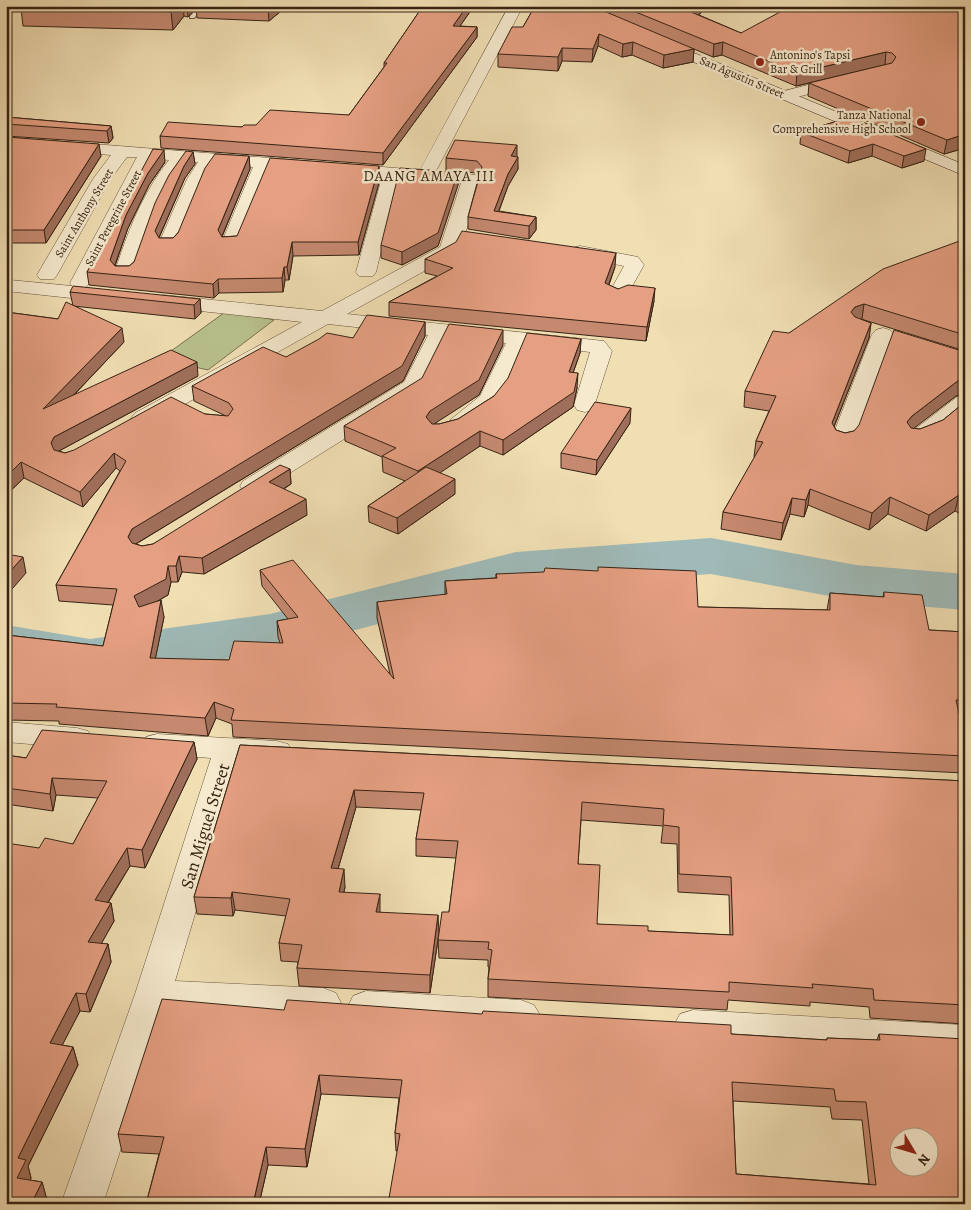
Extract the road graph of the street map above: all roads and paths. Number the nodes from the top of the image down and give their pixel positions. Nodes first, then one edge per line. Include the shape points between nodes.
1 (40, 6) edge
2 (204, 6) edge
3 (516, 6) edge
4 (6, 8) edge
5 (192, 17) dead end
6 (647, 37) edge
7 (858, 78) edge
8 (785, 95) junction
9 (6, 142) edge
10 (122, 152) junction
11 (147, 154) junction
12 (181, 157) junction
13 (209, 159) junction
14 (263, 163) junction
15 (965, 171) edge
16 (392, 174) junction
17 (425, 176) junction
18 (230, 244) edge
19 (168, 245) edge
20 (562, 250) edge
21 (366, 272) dead end
22 (124, 274) edge
23 (47, 275) dead end
24 (80, 283) dead end
25 (10, 286) dead end
26 (618, 295) edge
27 (330, 316) junction
28 (861, 327) edge
29 (441, 329) junction
30 (519, 337) junction
31 (173, 402) junction
32 (965, 402) edge
33 (585, 405) dead end
34 (197, 413) edge
35 (124, 428) edge
36 (440, 432) edge
37 (918, 438) edge
38 (843, 440) edge
39 (229, 500) edge
40 (6, 732) edge
41 (230, 749) junction
42 (309, 753) edge
43 (153, 994) junction
44 (549, 1016) edge
45 (658, 1023) edge
46 (965, 1040) edge
47 (82, 1204) edge

1 - 4 lane
2 - 5 lane
3 - 17 street
6 - 8 street, San Agustin Street
7 - 8 street
8 - 15 street, San Agustin Street
9 - 10 street
10 - 11 street
10 - 23 street, Saint Anthony Street via 102,179
11 - 12 street
11 - 24 street, Saint Peregrine Street
12 - 13 street
12 - 22 street via 151,205
13 - 14 street
13 - 19 street via 196,179
14 - 16 street
14 - 18 street
16 - 17 street
16 - 21 street
17 - 27 street via 471,179 465,237 448,250
20 - 26 street via 631,261 634,265
25 - 27 street
27 - 29 street
27 - 31 street
28 - 38 street via 892,337
29 - 30 street
29 - 39 street via 413,386
30 - 33 street via 596,346 601,351
30 - 36 street via 490,400
31 - 34 street
31 - 35 street
32 - 37 street
40 - 41 street
41 - 42 street, San Miguel Street
41 - 43 street, San Miguel Street
43 - 44 street
43 - 47 street, San Miguel Street
45 - 46 street

